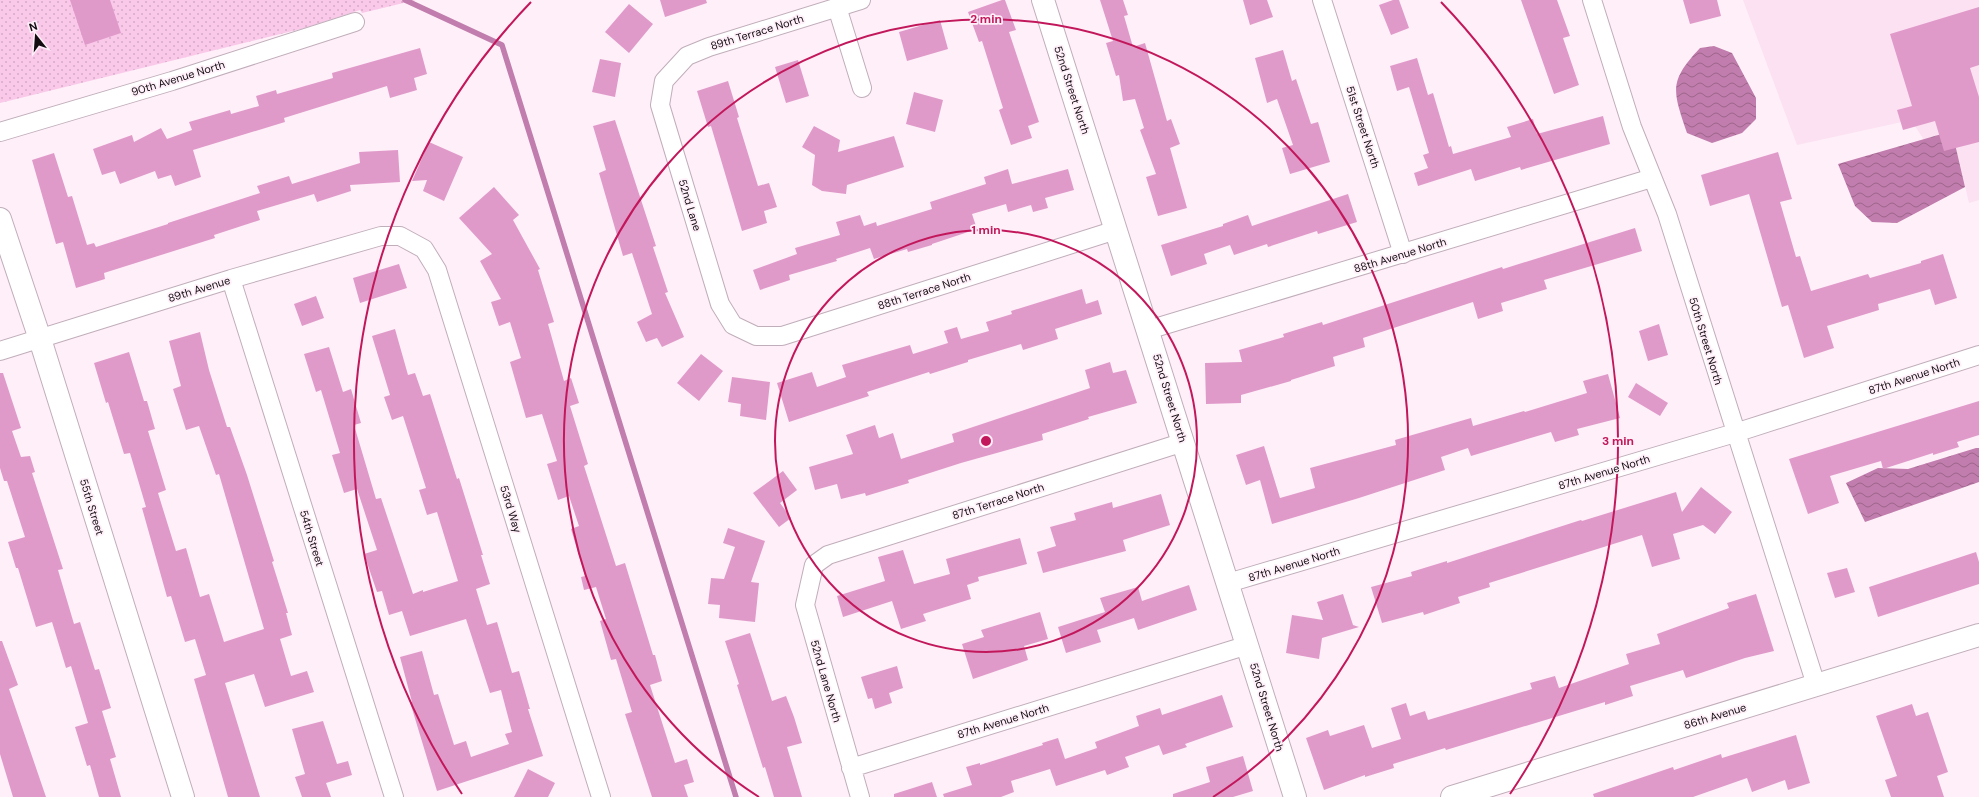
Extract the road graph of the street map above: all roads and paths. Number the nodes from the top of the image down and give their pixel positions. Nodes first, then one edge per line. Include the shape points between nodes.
1 (861, 0) edge
2 (1043, 0) edge
3 (1322, 0) edge
4 (1592, 0) edge
5 (837, 7) junction
6 (355, 22) dead end
7 (664, 81) joint
8 (862, 88) dead end
9 (0, 132) edge
10 (1652, 178) junction
11 (0, 219) edge
12 (1116, 230) junction
13 (400, 236) joint
14 (1403, 254) junction
15 (231, 279) junction
16 (733, 325) joint
17 (1148, 330) junction
18 (40, 339) junction
19 (0, 351) edge
20 (1979, 355) edge
21 (1735, 433) junction
22 (1184, 442) junction
23 (814, 565) joint
24 (1228, 583) junction
25 (1979, 635) edge
26 (1248, 645) junction
27 (1816, 685) junction
28 (851, 768) junction
29 (183, 797) edge
30 (394, 797) edge
31 (601, 797) edge
32 (860, 797) edge
33 (1295, 797) edge
34 (1452, 797) edge

1 - 5 street, 89th Terrace North
2 - 12 street, 52nd Street North
3 - 14 street, 51st Street North
4 - 10 street, 50th Street North via 1632,127
5 - 7 street, 89th Terrace North via 687,56
5 - 8 street
6 - 9 street, 90th Avenue North via 172,81
7 - 16 street, 52nd Lane via 660,105 720,304
10 - 14 street, 88th Avenue North
10 - 21 street, 50th Street North via 1667,214
11 - 18 street, 55th Street
12 - 16 street, 88th Terrace North via 782,336 756,336
12 - 17 street, 52nd Street North
13 - 15 street, 89th Avenue via 381,236
13 - 31 street, 53rd Way via 424,249 437,270
14 - 17 street, 88th Avenue North
15 - 18 street, 89th Avenue
15 - 30 street, 54th Street
17 - 22 street, 52nd Street North
18 - 19 street, 89th Avenue
18 - 29 street, 55th Street
20 - 21 street, 87th Avenue North
21 - 24 street, 87th Avenue North
21 - 27 street, 50th Street North
22 - 23 street, 87th Terrace North via 828,555
22 - 24 street, 52nd Street North
23 - 28 street, 52nd Lane North via 806,606
24 - 26 street, 52nd Street North
25 - 27 street, 86th Avenue
26 - 28 street, 87th Avenue North
26 - 33 street, 52nd Street North
27 - 34 street, 86th Avenue
28 - 32 street, 52nd Lane North

